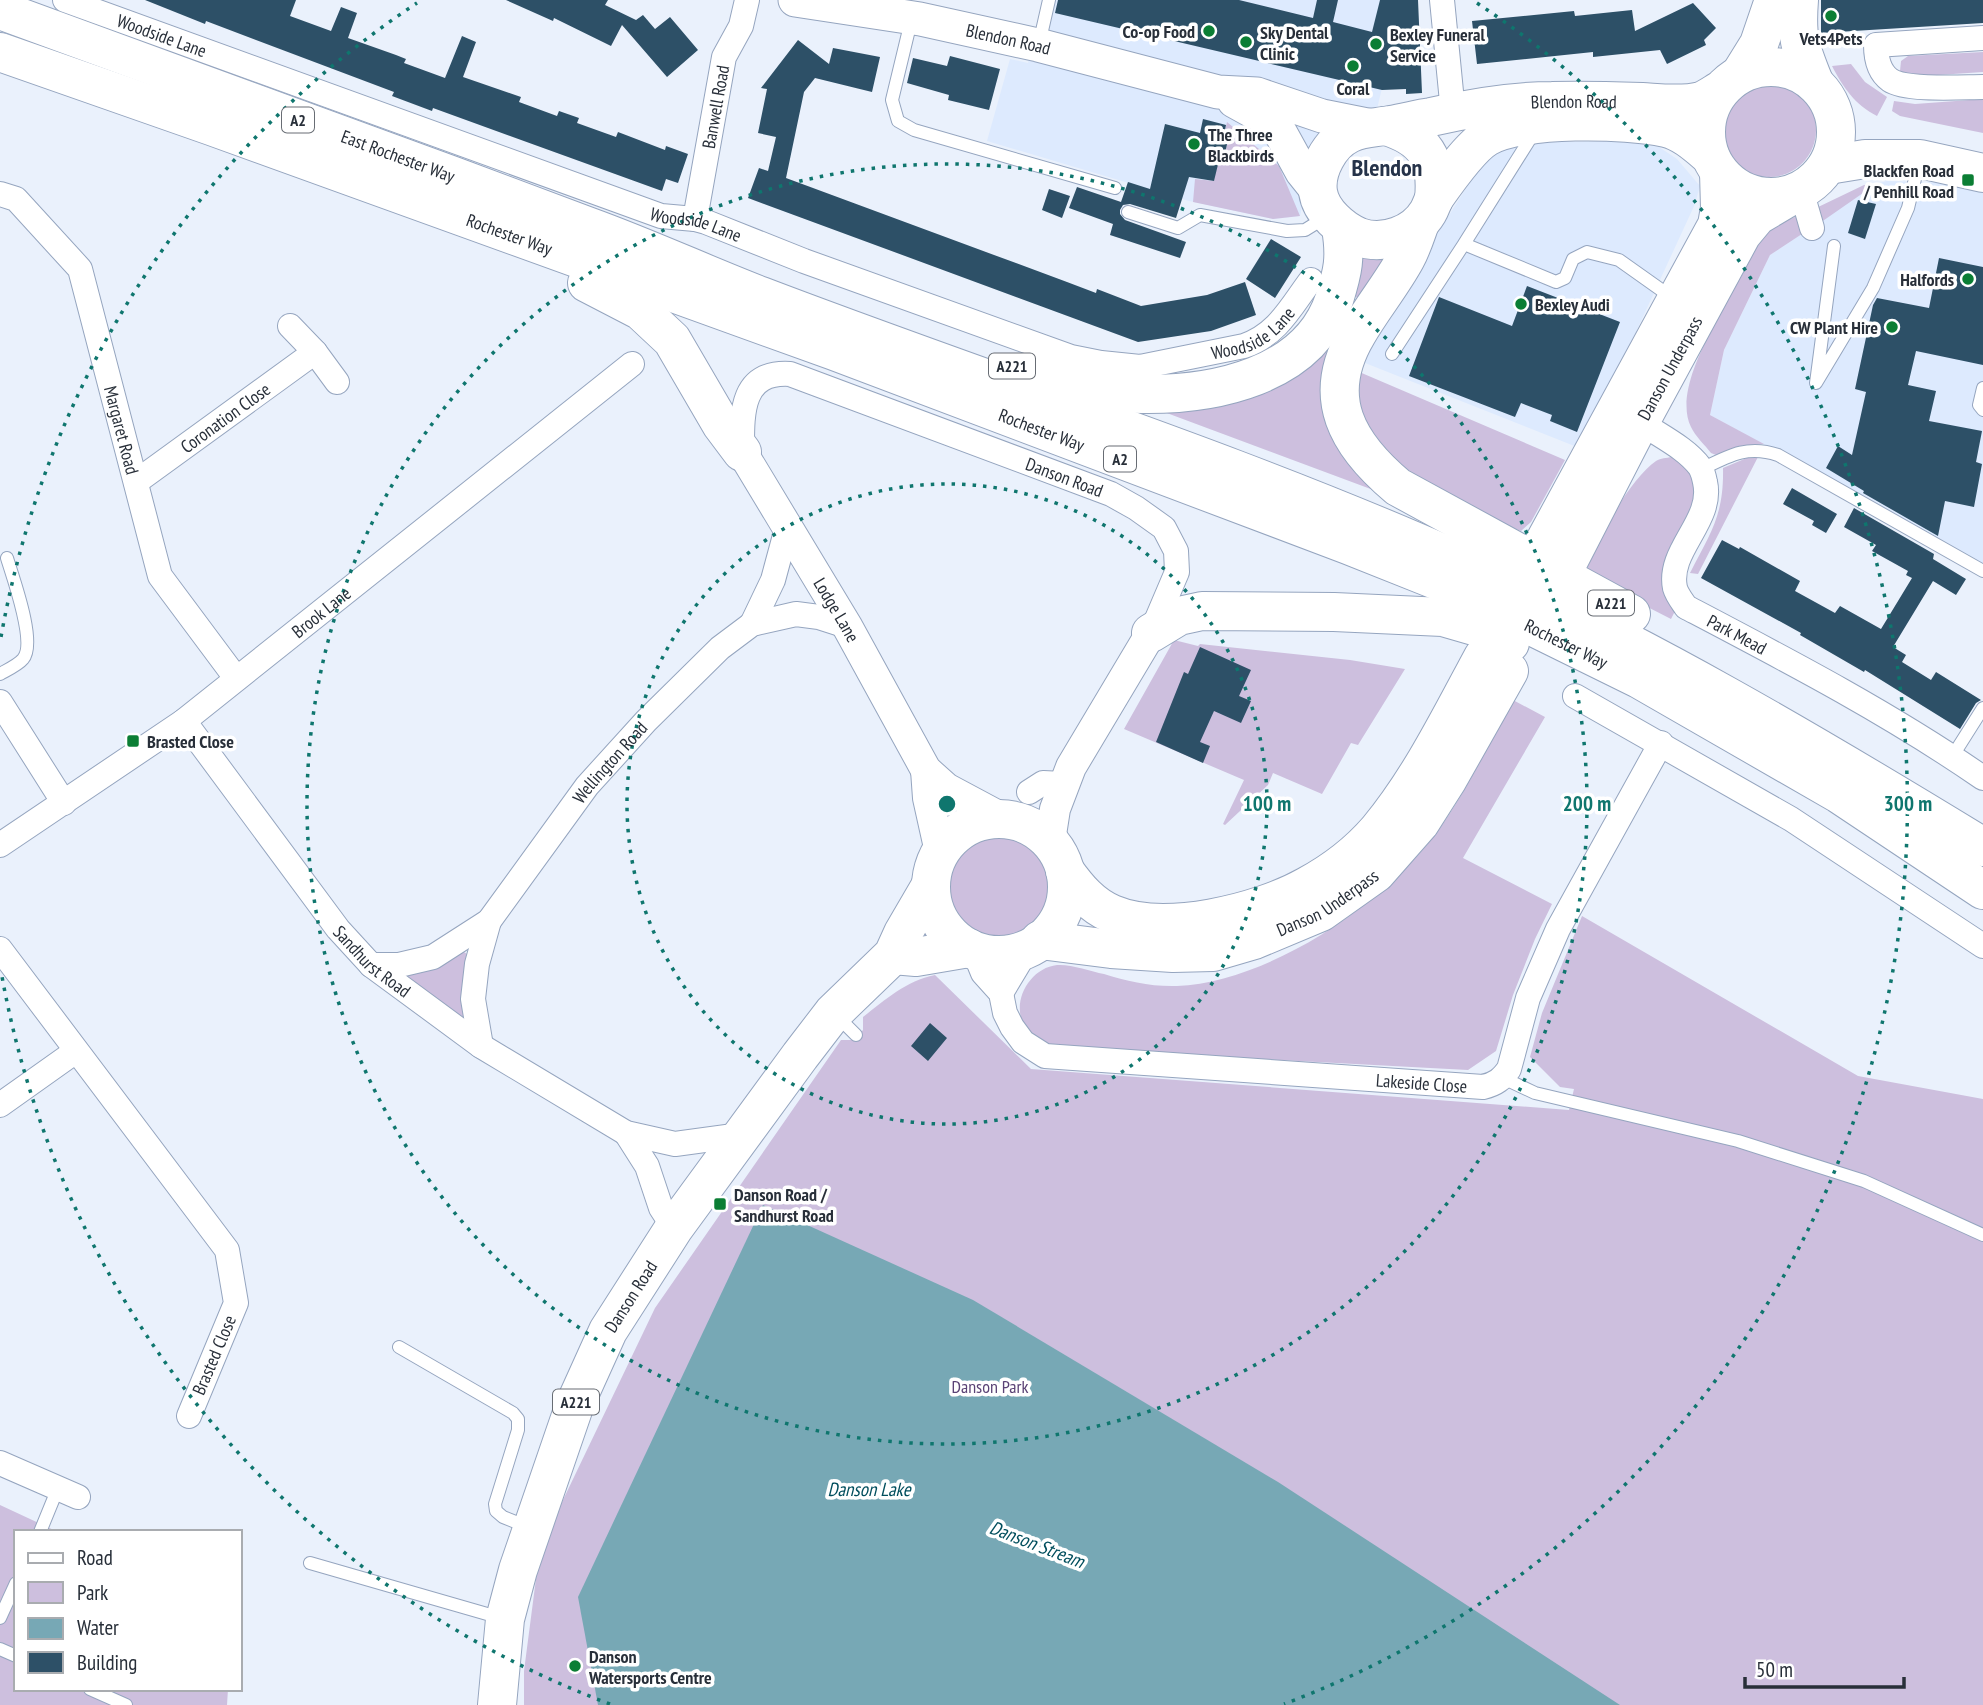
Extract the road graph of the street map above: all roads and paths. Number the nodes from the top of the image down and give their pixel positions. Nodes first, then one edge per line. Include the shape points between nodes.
1 (65, 0) edge
2 (747, 0) edge
3 (795, 0) edge
4 (1049, 0) edge
5 (1442, 0) edge
6 (1774, 0) edge
7 (1799, 0) edge
8 (0, 10) edge
9 (918, 15) junction
10 (1983, 38) edge
11 (1038, 45) junction
12 (0, 52) edge
13 (1730, 82) junction
14 (1983, 87) edge
15 (1219, 92) junction
16 (1823, 96) junction
17 (1453, 112) junction
18 (1539, 125) junction
19 (211, 126) junction
20 (1379, 126) junction
21 (1920, 159) junction
22 (1714, 164) junction
23 (1983, 173) edge
24 (1808, 183) junction
25 (1115, 188) dead end
26 (0, 194) edge
27 (1329, 211) junction
28 (1427, 211) junction
29 (1128, 212) dead end
30 (695, 219) junction
31 (1812, 228) dead end
32 (597, 229) junction
33 (1464, 244) junction
34 (1834, 246) dead end
35 (1675, 299) junction
36 (1343, 302) junction
37 (290, 326) dead end
38 (315, 352) junction
39 (1392, 354) dead end
40 (632, 365) dead end
41 (337, 382) dead end
42 (1983, 388) edge
43 (1983, 411) edge
44 (1640, 422) junction
45 (742, 452) junction
46 (1702, 469) junction
47 (136, 482) junction
48 (787, 528) junction
49 (7, 558) dead end
50 (1983, 571) edge
51 (752, 624) junction
52 (847, 626) junction
53 (1151, 633) junction
54 (0, 674) edge
55 (236, 678) junction
56 (1575, 695) dead end
57 (0, 702) edge
58 (1983, 708) edge
59 (184, 721) junction
60 (1661, 743) junction
61 (1952, 757) junction
62 (926, 770) junction
63 (1983, 778) edge
64 (1063, 784) junction
65 (64, 803) junction
66 (1016, 805) junction
67 (1983, 841) edge
68 (0, 845) edge
69 (1983, 847) edge
70 (1058, 856) junction
71 (936, 868) junction
72 (1983, 890) edge
73 (1983, 906) edge
74 (489, 921) junction
75 (1034, 944) junction
76 (1983, 946) edge
77 (0, 949) edge
78 (972, 949) junction
79 (894, 955) junction
80 (371, 965) junction
81 (1001, 993) junction
82 (481, 1046) junction
83 (76, 1051) junction
84 (1503, 1078) junction
85 (0, 1105) edge
86 (626, 1133) junction
87 (741, 1135) junction
88 (674, 1228) junction
89 (1983, 1235) edge
90 (400, 1347) dead end
91 (189, 1416) dead end
92 (0, 1462) edge
93 (68, 1492) joint
94 (531, 1529) junction
95 (41, 1530) edge
96 (310, 1563) dead end
97 (14, 1587) edge
98 (0, 1618) edge
99 (505, 1619) junction
100 (94, 1691) edge
101 (126, 1705) edge
102 (497, 1705) edge

1 - 30 street, Woodside Lane via 661,216
2 - 30 street, Banwell Road via 741,26 724,57
3 - 9 main road, Blendon Road
4 - 11 lane
5 - 17 street
6 - 13 main road via 1759,44
7 - 16 main road via 1799,45
8 - 32 main road, East Rochester Way / A2
9 - 11 main road, Blendon Road
9 - 25 lane via 892,100 898,121 914,130
10 - 14 street via 1876,46 1877,61 1890,80 1915,86
11 - 15 main road, Blendon Road
12 - 19 main road, A2
13 - 16 main road, A221 via 1759,67 1779,66 1797,72
13 - 17 main road, Blendon Road / A221 via 1700,101 1548,101
13 - 22 main road via 1711,106 1706,122
15 - 20 main road, Blendon Road via 1257,94 1322,116
15 - 27 main road, Blendon Road via 1280,132
16 - 21 main road via 1865,132
16 - 24 main road via 1837,128 1835,147
17 - 20 main road, Blendon Road / A221
18 - 22 main road, Blendon Road / A221 via 1595,122 1667,128 1690,140
18 - 28 main road, Blendon Road / A221 via 1488,137 1476,146
18 - 33 lane
19 - 45 main road via 293,173 572,276 641,311 672,340
19 - 72 main road, Rochester Way / A2 via 847,356 1446,584 1639,678 1839,794
20 - 27 main road, Blendon Road / A221 via 1347,135 1329,151 1320,175
20 - 28 main road, Blendon Road / A221 via 1405,132 1421,144 1432,161 1436,180
21 - 23 main road
21 - 24 main road via 1865,159
21 - 34 lane via 1908,208 1873,288 1816,383
22 - 24 main road, A221 via 1734,186 1753,195 1773,198
22 - 35 main road, Danson Underpass via 1720,208 1717,225
24 - 31 street
24 - 44 main road, Danson Underpass via 1757,216 1742,234
26 - 47 street, Margaret Road via 16,199 80,269
27 - 28 main road, Blendon Road / A221 via 1362,238 1378,240 1408,232
27 - 29 lane via 1305,230 1287,231 1200,215 1178,229
27 - 36 main road, A221 via 1345,259
28 - 36 main road, A221 via 1407,257
30 - 36 street, Woodside Lane via 1071,357 1101,363 1140,367 1217,353 1260,341
32 - 36 main road, A221 via 668,245 1036,374 1116,392 1193,391 1256,375 1309,345
32 - 69 main road, Rochester Way / A2 via 759,295 1301,495 1458,560 1572,612 1684,671
33 - 35 lane via 1556,282 1565,278 1573,259 1587,252 1608,257
33 - 39 lane
35 - 44 main road, Danson Underpass via 1554,556
36 - 67 main road, A221 via 1341,411 1353,440 1373,466 1398,487 1644,621 1835,736
37 - 38 street
38 - 41 street
38 - 47 street, Coronation Close
40 - 55 street, Brook Lane
42 - 43 lane via 1979,405
44 - 46 street
45 - 48 street, Lodge Lane
45 - 53 street, Danson Road via 745,397 775,373 790,374 1111,494 1164,528 1177,551 1177,572
46 - 50 lane via 1731,454 1760,450 1778,455
46 - 61 street, Park Mead via 1708,495 1674,575 1675,591 1686,607 1827,682
47 - 55 street, Margaret Road via 160,576
48 - 51 street, Wellington Road via 773,580
48 - 52 street, Lodge Lane
49 - 54 lane via 29,648 23,659
51 - 52 street, Wellington Road via 796,614
51 - 74 street, Wellington Road via 720,648 596,777
52 - 62 street, Lodge Lane
53 - 64 street, Danson Road
53 - 73 main road via 1179,615 1202,611 1443,617 1481,628 1693,735
55 - 59 street, Brook Lane
56 - 60 street
57 - 65 street
58 - 61 lane
59 - 65 street, Brook Lane
59 - 80 street, Sandhurst Road via 338,929
60 - 76 street via 1791,819
60 - 84 street via 1558,929 1528,998 1510,1069
61 - 63 street, Park Mead
62 - 66 street, Lodge Lane via 946,788
62 - 71 street, Lodge Lane
64 - 66 street via 1043,783
64 - 70 street, Danson Road
65 - 68 street, Brook Lane
66 - 70 main road via 1023,823 1038,831
66 - 71 main road via 954,836
70 - 75 main road via 1067,890 1063,910 1054,927
70 - 75 main road, Danson Underpass via 1085,897 1134,922 1190,922 1240,912 1306,887 1343,863 1376,832 1496,664 1448,779 1420,823 1376,873 1321,912 1213,952
71 - 78 main road via 933,904 941,922
71 - 79 main road, Danson Road / A221
74 - 80 street, Wellington Road via 433,957 399,965
74 - 82 street, Wellington Road via 473,999
75 - 78 main road via 1006,954
75 - 81 street
77 - 83 street, Brasted Close
78 - 79 main road via 916,957
78 - 81 street, Lakeside Close via 983,974
79 - 87 main road, Danson Road / A221 via 844,1024
80 - 82 street, Sandhurst Road
81 - 84 street, Lakeside Close via 1012,1027 1023,1042 1045,1056 1483,1087
82 - 86 street, Sandhurst Road
83 - 85 street
83 - 91 street, Brasted Close via 227,1250 236,1303
84 - 89 lane via 1535,1093 1738,1141 1864,1181
86 - 87 street, Sandhurst Road via 675,1144
86 - 88 street, Sandhurst Road via 647,1166 661,1208
87 - 88 main road, Danson Road / A221
88 - 94 main road, Danson Road / A221 via 608,1331 575,1404
90 - 94 lane via 518,1419 495,1504 503,1517
92 - 93 street
93 - 95 lane
94 - 99 main road, Danson Road / A221
96 - 99 lane
97 - 98 lane
99 - 102 main road, Danson Road / A221
100 - 101 lane

